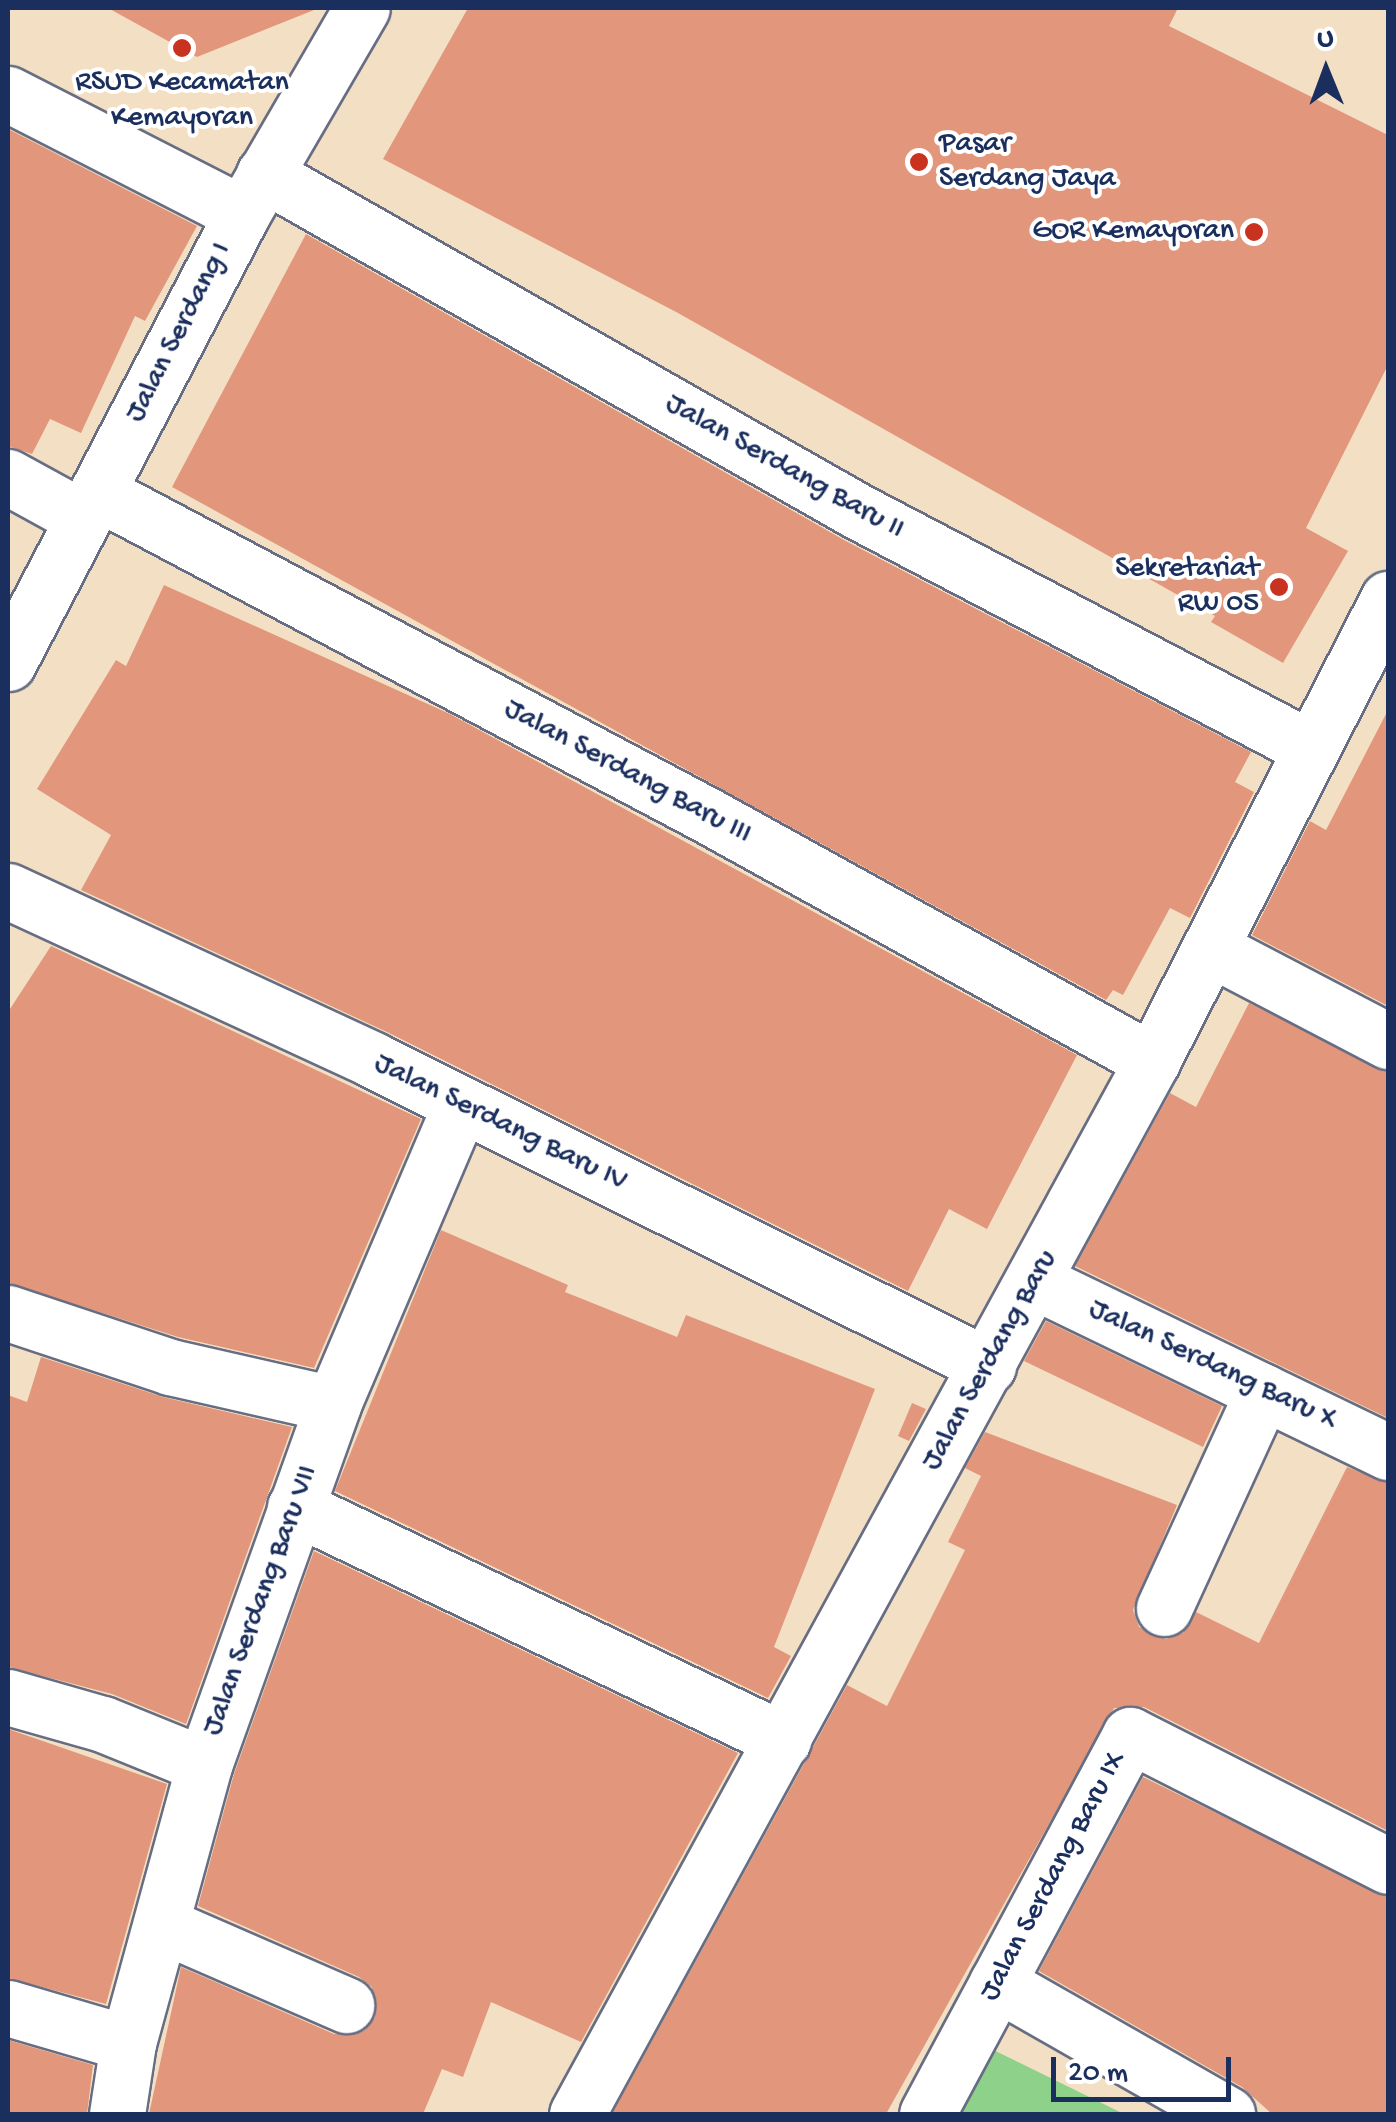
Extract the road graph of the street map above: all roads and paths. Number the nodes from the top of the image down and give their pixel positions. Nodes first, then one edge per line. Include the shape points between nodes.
1 (362, 8) edge
2 (8, 94) edge
3 (253, 194) junction
4 (8, 477) edge
5 (90, 505) junction
6 (1388, 599) edge
7 (8, 663) edge
8 (1310, 748) junction
9 (8, 891) edge
10 (1210, 948) junction
11 (1388, 1040) edge
12 (1152, 1061) junction
13 (461, 1104) junction
14 (1034, 1281) junction
15 (8, 1313) edge
16 (988, 1366) junction
17 (1263, 1392) junction
18 (333, 1404) junction
19 (1388, 1452) edge
20 (296, 1507) junction
21 (1164, 1608) dead end
22 (8, 1697) edge
23 (783, 1740) junction
24 (204, 1764) junction
25 (1388, 1866) edge
26 (162, 1925) junction
27 (997, 1984) junction
28 (346, 2005) dead end
29 (8, 2008) edge
30 (128, 2043) junction
31 (117, 2114) edge
32 (577, 2114) edge
33 (926, 2114) edge
34 (1227, 2114) edge

1 - 3 street, Jalan Serdang I
2 - 3 street, Jalan Serdang Baru II
3 - 5 street, Jalan Serdang I
3 - 8 street, Jalan Serdang Baru II
4 - 5 street, Jalan Serdang Baru III
5 - 7 street, Jalan Serdang I
5 - 12 street, Jalan Serdang Baru III via 705,814
6 - 8 street, Jalan Serdang Baru
8 - 10 street, Jalan Serdang Baru
9 - 13 street, Jalan Serdang Baru IV
10 - 11 street
10 - 12 street, Jalan Serdang Baru
12 - 14 street, Jalan Serdang Baru
13 - 16 street, Jalan Serdang Baru IV
13 - 18 street, Jalan Serdang Baru VII
14 - 16 street, Jalan Serdang Baru
14 - 17 street, Jalan Serdang Baru X
15 - 18 street via 170,1367
16 - 23 street, Jalan Serdang Baru
17 - 19 street, Jalan Serdang Baru X
17 - 21 street
18 - 20 street, Jalan Serdang Baru VII
20 - 23 street
20 - 24 street, Jalan Serdang Baru VII
22 - 24 street via 103,1724
23 - 32 street, Jalan Serdang Baru
24 - 26 street, Jalan Serdang Baru VII
25 - 27 street, Jalan Serdang Baru IX via 1130,1736
26 - 28 street
26 - 30 street, Jalan Serdang Baru VII
27 - 33 street, Jalan Serdang Baru IX
27 - 34 street
29 - 30 street
30 - 31 street, Jalan Serdang Baru VII

